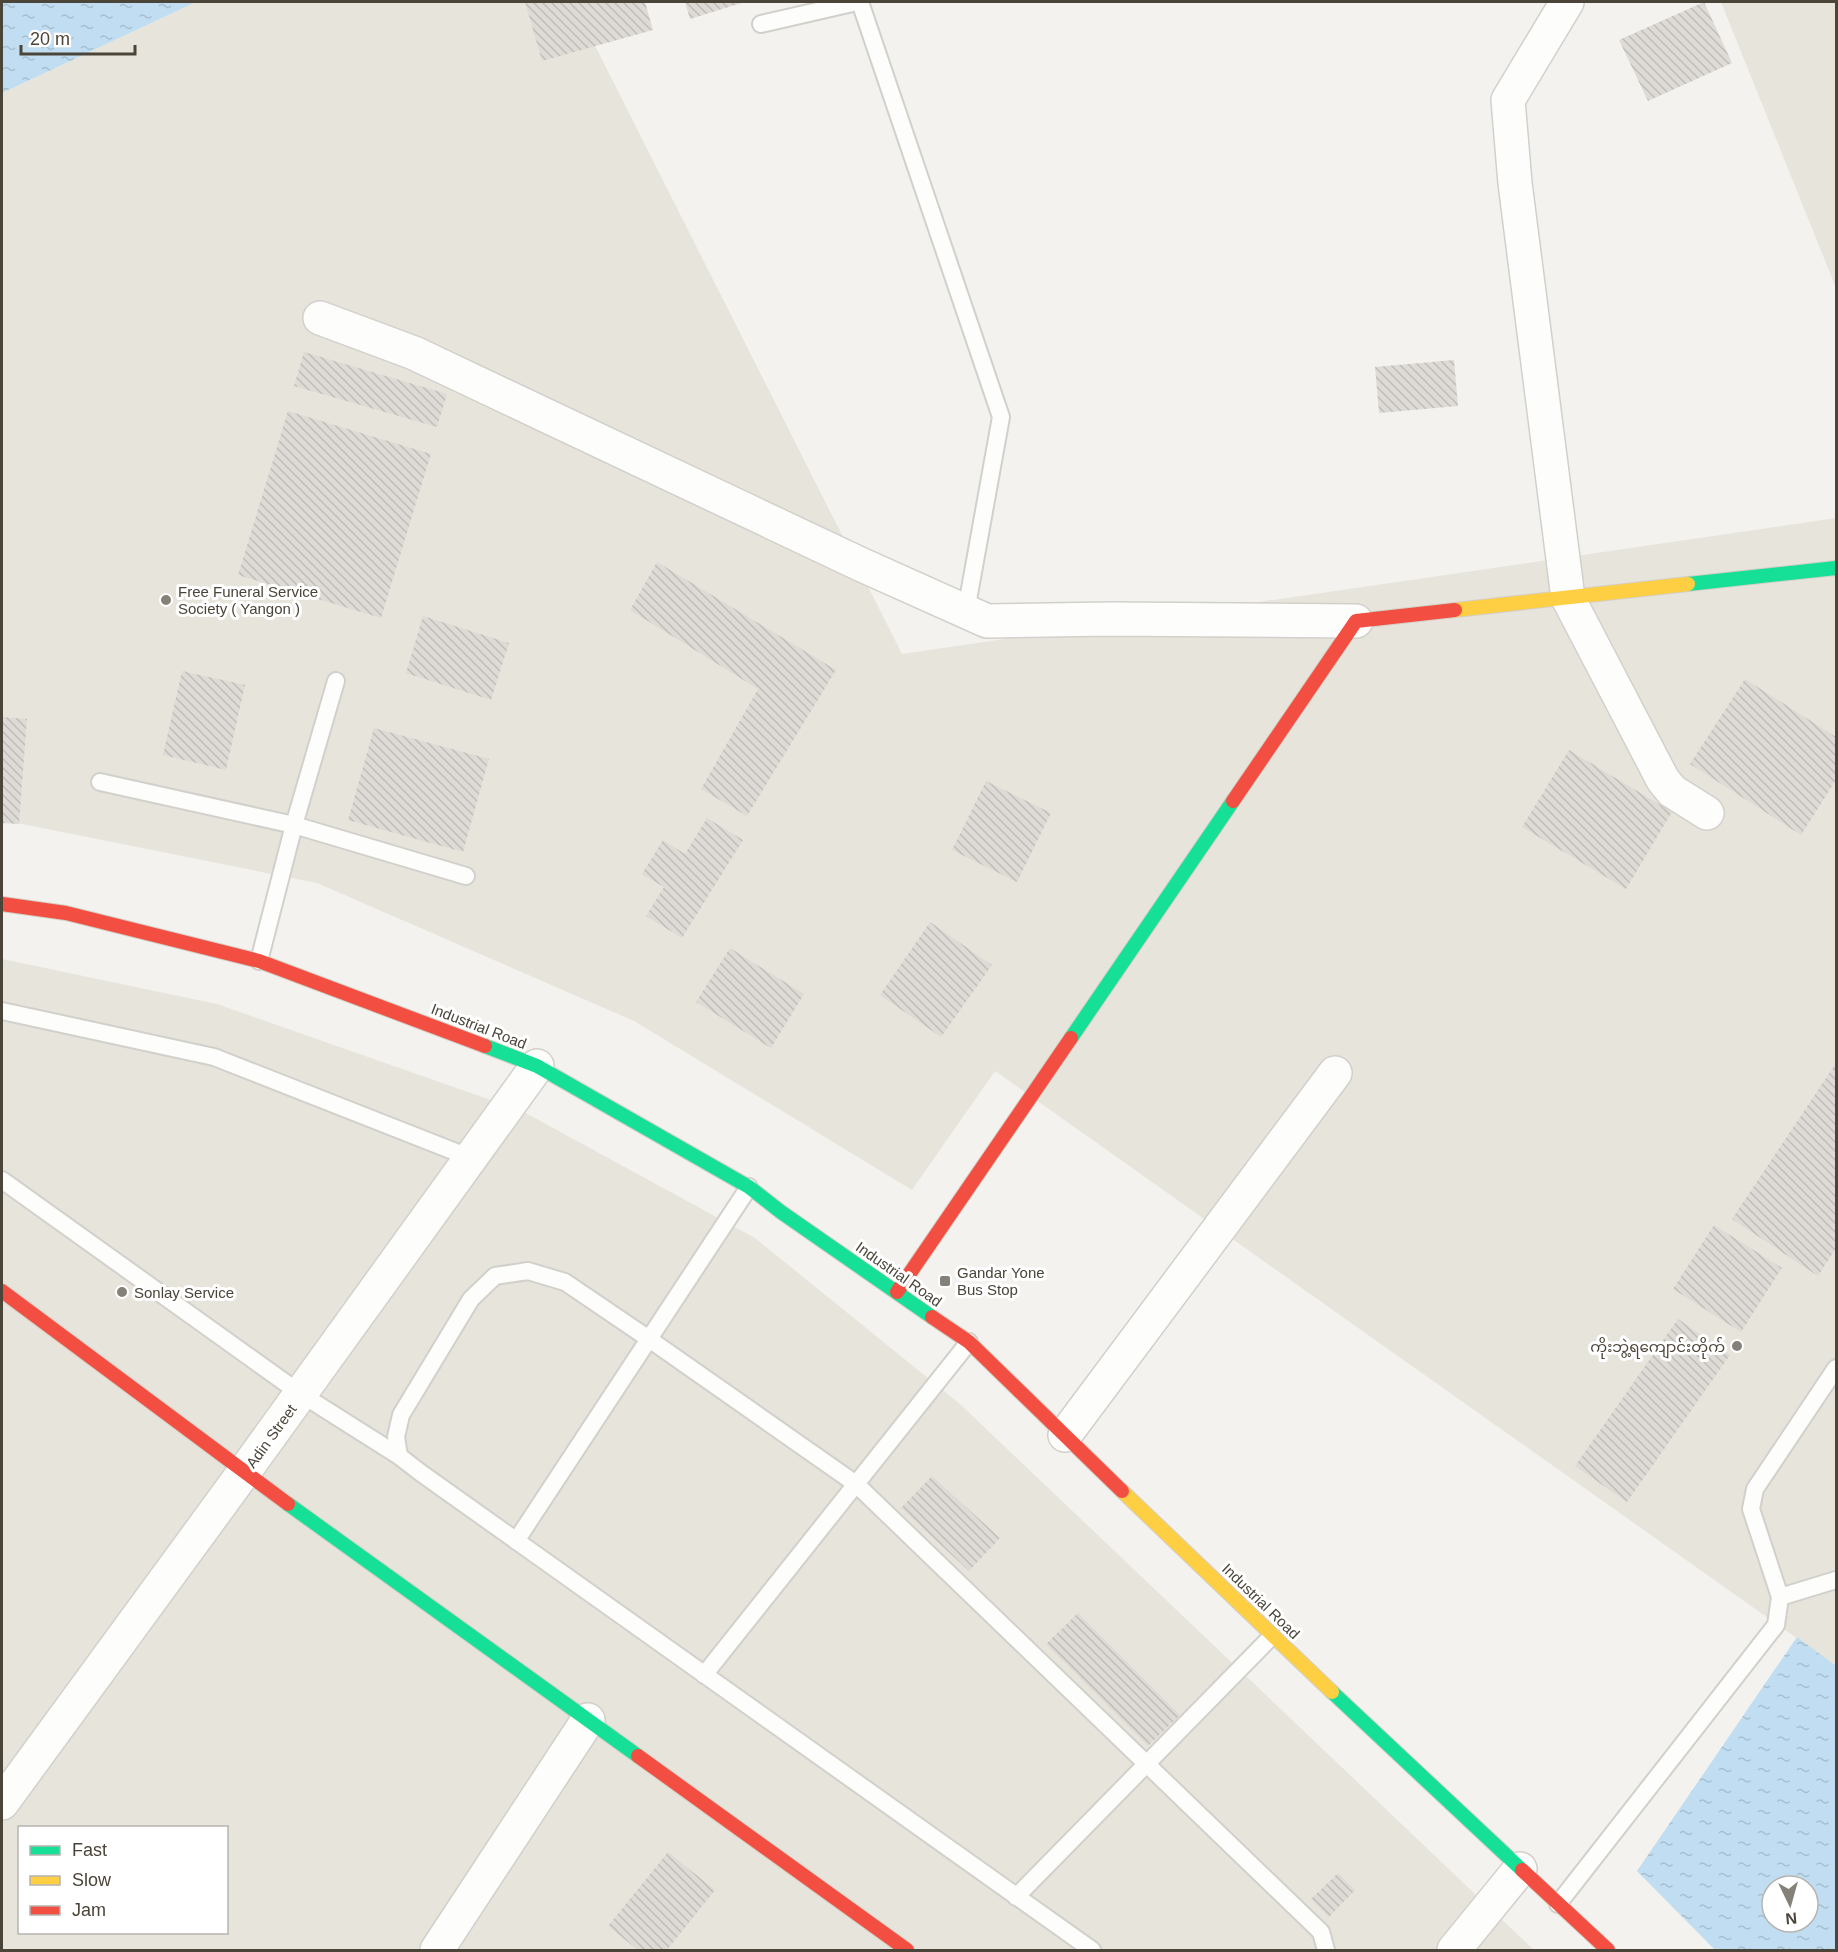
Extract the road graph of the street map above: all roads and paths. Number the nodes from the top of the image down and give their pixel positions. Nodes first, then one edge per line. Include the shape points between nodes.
1 (858, 2) edge
2 (1567, 2) edge
3 (761, 24) dead end
4 (320, 318) dead end
5 (1836, 568) edge
6 (1568, 598) junction
7 (966, 611) junction
8 (1356, 621) junction
9 (336, 681) dead end
10 (100, 782) dead end
11 (1707, 813) dead end
12 (294, 825) junction
13 (466, 876) dead end
14 (2, 904) edge
15 (259, 961) junction
16 (2, 1011) edge
17 (537, 1066) junction
18 (1335, 1073) dead end
19 (471, 1158) junction
20 (2, 1180) edge
21 (749, 1187) junction
22 (2, 1291) edge
23 (897, 1292) junction
24 (649, 1339) junction
25 (969, 1342) junction
26 (1836, 1368) edge
27 (301, 1394) junction
28 (1065, 1435) junction
29 (399, 1456) junction
30 (244, 1472) junction
31 (856, 1484) junction
32 (516, 1541) junction
33 (1836, 1580) edge
34 (1780, 1597) junction
35 (1272, 1636) junction
36 (704, 1675) junction
37 (588, 1720) junction
38 (1148, 1764) junction
39 (2, 1803) edge
40 (1520, 1869) junction
41 (1016, 1897) junction
42 (1558, 1904) junction
43 (437, 1950) edge
44 (908, 1950) edge
45 (1092, 1950) edge
46 (1326, 1950) edge
47 (1454, 1950) edge
48 (1608, 1950) edge

1 - 3 lane
1 - 7 lane via 1001,417
2 - 6 street via 1508,100
4 - 7 street via 414,353
5 - 6 street
6 - 8 street
6 - 11 street via 1663,780 1672,791
7 - 8 street via 987,621
8 - 23 street
9 - 12 lane
10 - 12 lane
12 - 13 lane
12 - 15 lane
14 - 15 street, Industrial Road via 66,913
15 - 17 street, Industrial Road
16 - 19 lane via 214,1057
17 - 19 street, Adin Street
17 - 21 street, Industrial Road
18 - 28 street
19 - 27 street, Adin Street
20 - 27 lane
21 - 23 street, Industrial Road
21 - 24 lane
22 - 30 street
23 - 25 street, Industrial Road
24 - 29 lane via 565,1282 528,1271 495,1276 471,1299 401,1415 396,1437
24 - 31 lane
24 - 32 lane
25 - 28 street, Industrial Road
25 - 31 lane
26 - 34 lane via 1755,1489 1751,1509
27 - 29 lane
27 - 30 street, Adin Street
28 - 35 street, Industrial Road
29 - 32 lane
30 - 37 street
30 - 39 street, Adin Street
31 - 36 lane
31 - 38 lane
32 - 36 lane
33 - 34 lane
34 - 42 lane via 1776,1625
35 - 38 lane
35 - 40 street, Industrial Road
36 - 41 lane
37 - 43 street
37 - 44 street
38 - 41 lane
38 - 46 lane via 1321,1932
40 - 42 street, Industrial Road
40 - 47 street
41 - 45 lane
42 - 48 street, Industrial Road

